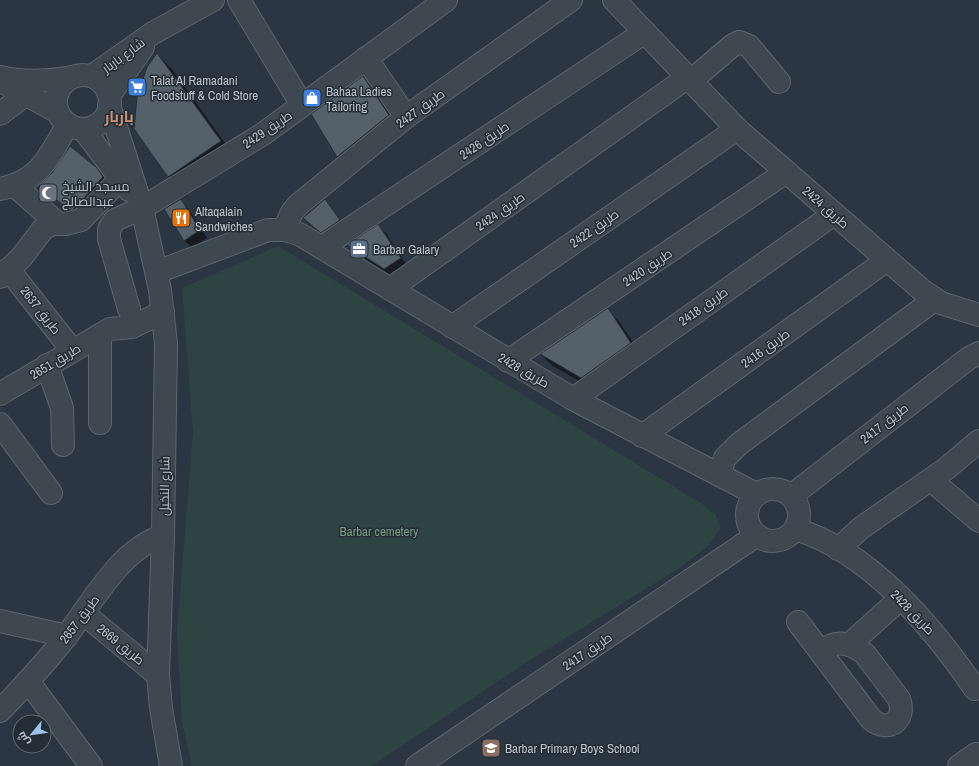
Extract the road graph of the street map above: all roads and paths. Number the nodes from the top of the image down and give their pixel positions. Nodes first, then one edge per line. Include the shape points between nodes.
1 (239, 0) edge
2 (446, 0) edge
3 (570, 0) edge
4 (614, 0) edge
5 (205, 2) edge
6 (645, 32) junction
7 (153, 33) junction
8 (366, 58) junction
9 (0, 77) edge
10 (83, 77) junction
11 (690, 78) junction
12 (0, 80) edge
13 (779, 82) dead end
14 (25, 95) junction
15 (109, 101) junction
16 (302, 105) junction
17 (0, 114) edge
18 (406, 117) junction
19 (70, 122) junction
20 (737, 129) junction
21 (786, 172) junction
22 (121, 178) junction
23 (8, 187) edge
24 (142, 208) junction
25 (834, 214) junction
26 (57, 223) junction
27 (292, 232) junction
28 (322, 247) junction
29 (887, 260) junction
30 (5, 273) edge
31 (158, 281) junction
32 (390, 289) junction
33 (934, 300) junction
34 (129, 309) junction
35 (163, 312) junction
36 (979, 314) edge
37 (452, 327) junction
38 (105, 332) junction
39 (72, 350) junction
40 (979, 354) edge
41 (508, 361) junction
42 (47, 365) junction
43 (0, 394) edge
44 (573, 399) junction
45 (100, 423) dead end
46 (0, 424) edge
47 (642, 436) junction
48 (979, 441) edge
49 (63, 445) dead end
50 (719, 475) junction
51 (931, 480) junction
52 (51, 493) dead end
53 (756, 494) junction
54 (791, 496) junction
55 (979, 521) edge
56 (794, 529) junction
57 (757, 535) junction
58 (163, 536) junction
59 (838, 548) junction
60 (901, 598) junction
61 (83, 613) junction
62 (0, 621) edge
63 (798, 622) dead end
64 (67, 636) junction
65 (850, 645) junction
66 (820, 652) junction
67 (158, 675) junction
68 (28, 682) junction
69 (976, 689) dead end
70 (0, 711) edge
71 (979, 754) edge
72 (91, 766) edge
73 (171, 766) edge
74 (417, 766) edge
75 (959, 766) edge

1 - 16 street
2 - 8 street, طريق 2429
3 - 18 street, طريق 2427
4 - 6 street, طريق 2424
5 - 7 street, شارع باربار
6 - 11 street, طريق 2424
6 - 28 street, طريق 2426
7 - 10 street, شارع باربار
7 - 15 street, شارع باربار
8 - 16 street, طريق 2429
8 - 18 street
9 - 10 street via 33,81
10 - 15 street via 106,88
10 - 19 street via 66,81 57,95 56,104
11 - 13 street via 739,42 748,46
11 - 20 street, طريق 2424
11 - 32 street, طريق 2424
12 - 14 street, شارع النخيل
14 - 17 street
14 - 19 street, شارع النخيل
15 - 19 street via 107,113 97,124
15 - 24 street, شارع النخيل
16 - 24 street, طريق 2429 via 263,134
18 - 27 street, طريق 2427 via 298,205 292,212
19 - 22 street, شارع النخيل
19 - 23 street via 32,177
20 - 21 street, طريق 2424
20 - 37 street, طريق 2422
21 - 25 street, طريق 2424
21 - 41 street, طريق 2420
22 - 24 street, شارع النخيل
22 - 26 street, طريق 2637 via 81,220
23 - 26 street
24 - 31 street, شارع النخيل
24 - 34 street, طريق 2429 via 115,220 108,229
25 - 29 street, طريق 2424
25 - 44 street, طريق 2418
26 - 30 street, طريق 2637 via 47,226 40,232 31,246
27 - 28 street, طريق 2428
27 - 31 street via 268,230
28 - 32 street, طريق 2428
29 - 33 street, طريق 2424
29 - 47 street, طريق 2416
30 - 39 street, طريق 2637
31 - 34 street, طريق 2651
31 - 35 street, شارع النخيل
32 - 37 street, طريق 2428
33 - 36 street, طريق 2424
33 - 50 street via 738,444 725,458
34 - 38 street, طريق 2651
35 - 38 street, طريق 2651 via 132,327
35 - 58 street, شارع النخيل via 166,344
37 - 41 street, طريق 2428
38 - 39 street, طريق 2651
38 - 45 street
39 - 42 street, طريق 2651
40 - 54 street, طريق 2417 via 969,358
41 - 44 street, طريق 2428
42 - 43 street, طريق 2651
42 - 49 street via 62,408
44 - 47 street, طريق 2428
46 - 52 street
47 - 50 street, طريق 2428
48 - 51 street
50 - 53 street, طريق 2428
51 - 55 street
51 - 59 street via 861,528
53 - 54 street via 763,490 778,489
53 - 57 street via 746,515 748,523
54 - 56 street via 799,516
56 - 57 street via 789,536 773,541 764,540
56 - 59 street, طريق 2428
57 - 74 street, طريق 2417
58 - 61 street, طريق 2657 via 143,544 130,554
58 - 67 street, شارع النخيل
59 - 60 street, طريق 2428
60 - 65 street
60 - 69 street, طريق 2428 via 941,641
61 - 64 street, طريق 2657
61 - 67 street, طريق 2669
62 - 64 street
63 - 66 street
64 - 68 street, طريق 2657
65 - 66 street via 833,644
65 - 66 street via 865,654 898,699 901,714 891,725 876,724 871,719
67 - 73 street, شارع النخيل
68 - 70 street, طريق 2657
68 - 72 street
71 - 75 street

